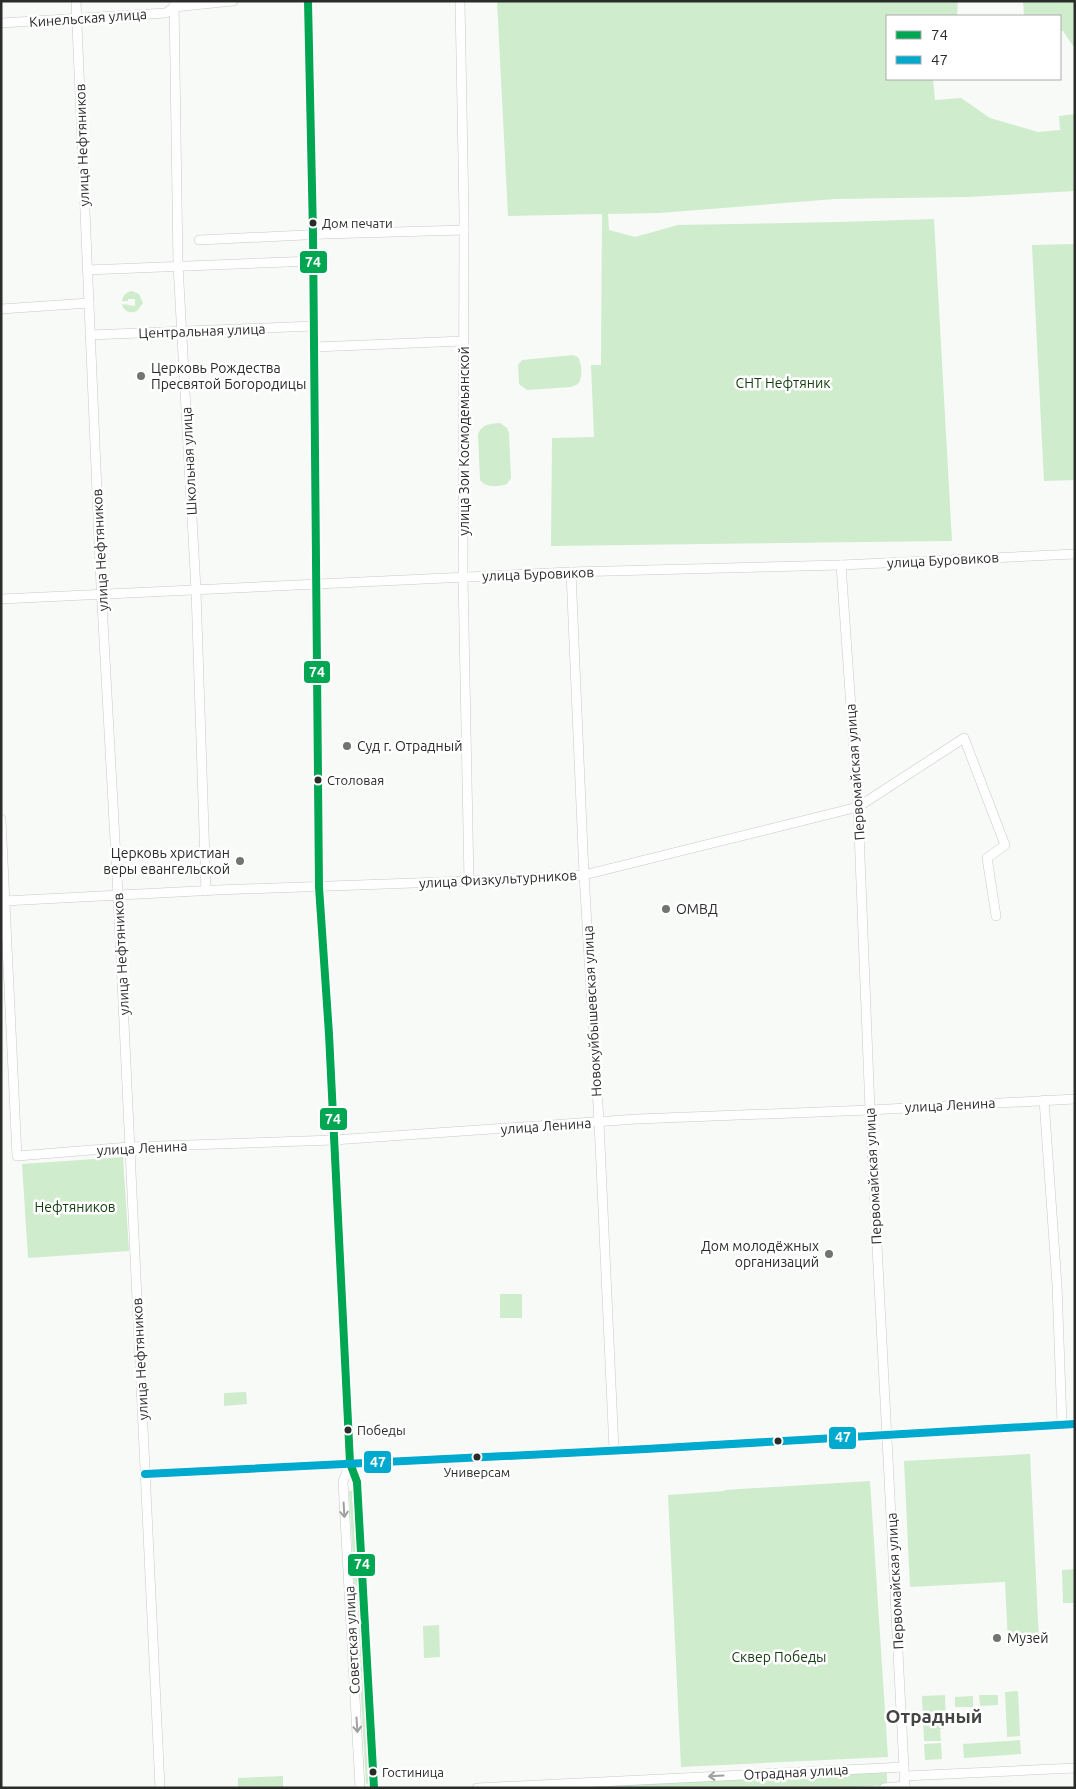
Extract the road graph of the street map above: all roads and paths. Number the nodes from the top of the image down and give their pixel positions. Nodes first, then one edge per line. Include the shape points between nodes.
1 (76, 1) edge
2 (233, 1) edge
3 (308, 1) edge
4 (460, 1) edge
5 (174, 4) edge
6 (77, 19) junction
7 (1, 23) edge
8 (464, 230) junction
9 (313, 234) junction
10 (198, 240) dead end
11 (313, 261) junction
12 (178, 266) junction
13 (87, 270) junction
14 (89, 303) junction
15 (1, 309) edge
16 (313, 326) junction
17 (182, 332) junction
18 (90, 335) junction
19 (464, 341) junction
20 (314, 347) junction
21 (1075, 554) edge
22 (841, 565) junction
23 (571, 572) junction
24 (463, 577) junction
25 (316, 584) junction
26 (196, 590) junction
27 (102, 595) junction
28 (1, 599) edge
29 (858, 807) junction
30 (1, 819) edge
31 (584, 875) junction
32 (469, 881) junction
33 (319, 887) junction
34 (206, 891) junction
35 (118, 895) junction
36 (4, 901) junction
37 (996, 916) dead end
38 (1075, 1098) edge
39 (1044, 1100) junction
40 (870, 1110) junction
41 (599, 1122) junction
42 (334, 1140) junction
43 (129, 1147) junction
44 (1062, 1424) junction
45 (1075, 1424) edge
46 (887, 1434) junction
47 (614, 1450) junction
48 (350, 1463) junction
49 (145, 1474) junction
50 (1075, 1768) edge
51 (904, 1772) junction
52 (659, 1783) edge
53 (905, 1787) edge
54 (160, 1788) edge
55 (360, 1788) edge
56 (374, 1788) edge
57 (477, 1788) edge
58 (884, 1788) edge

1 - 6 street, улица Нефтяников
2 - 5 street, Кинельская улица
3 - 9 street, Советская улица
4 - 8 street, улица Зои Космодемьянской
5 - 6 street, Кинельская улица via 166,13
5 - 12 street, Школьная улица
6 - 7 street, Кинельская улица
6 - 13 street, улица Нефтяников
8 - 9 street
8 - 19 street, улица Зои Космодемьянской
9 - 10 street
9 - 11 street, Советская улица
11 - 12 street
11 - 16 street, Советская улица
12 - 13 street
12 - 17 street, Школьная улица
13 - 14 street, улица Нефтяников
14 - 15 street
14 - 18 street, улица Нефтяников
16 - 17 street, Центральная улица
16 - 20 street, Советская улица
17 - 18 street, Центральная улица
17 - 26 street, Школьная улица
18 - 27 street, улица Нефтяников
19 - 20 street
19 - 24 street, улица Зои Космодемьянской
20 - 25 street, Советская улица
21 - 22 street, улица Буровиков
22 - 23 street, улица Буровиков
22 - 29 street, Первомайская улица
23 - 24 street, улица Буровиков
23 - 31 street, Новокуйбышевская улица
24 - 25 street, улица Буровиков
24 - 32 street, улица Зои Космодемьянской
25 - 26 street, улица Буровиков
25 - 33 street, Советская улица
26 - 27 street, улица Буровиков
26 - 34 street, Школьная улица
27 - 28 street, улица Буровиков
27 - 35 street, улица Нефтяников
29 - 31 street, улица Физкультурников
29 - 37 street, улица Физкультурников via 964,738 1004,845 987,858
29 - 40 street, Первомайская улица
30 - 36 street
31 - 32 street, улица Физкультурников
31 - 41 street, Новокуйбышевская улица
32 - 33 street, улица Физкультурников
33 - 34 street, улица Физкультурников
33 - 42 street, Советская улица
34 - 35 street, улица Физкультурников
35 - 36 street, улица Физкультурников
35 - 43 street, улица Нефтяников
36 - 43 street, улица Ленина via 17,1156
38 - 39 street, улица Ленина
39 - 40 street, улица Ленина
39 - 44 street via 1057,1285
40 - 41 street, улица Ленина
40 - 46 street, Первомайская улица
41 - 42 street, улица Ленина
41 - 47 street, Новокуйбышевская улица
42 - 43 street, улица Ленина
42 - 48 street, Советская улица
43 - 49 street, улица Нефтяников
44 - 45 street
44 - 46 street
46 - 47 street
46 - 51 street, Первомайская улица
47 - 48 street
48 - 49 street
48 -> 55 street, Советская улица via 343,1482
48 - 56 street, Советская улица via 357,1482
49 - 54 street, улица Нефтяников
50 - 51 street, Отрадная улица
51 -> 52 street, Отрадная улица
51 - 53 street, Первомайская улица
52 - 57 street, Отрадная улица
53 - 58 street

